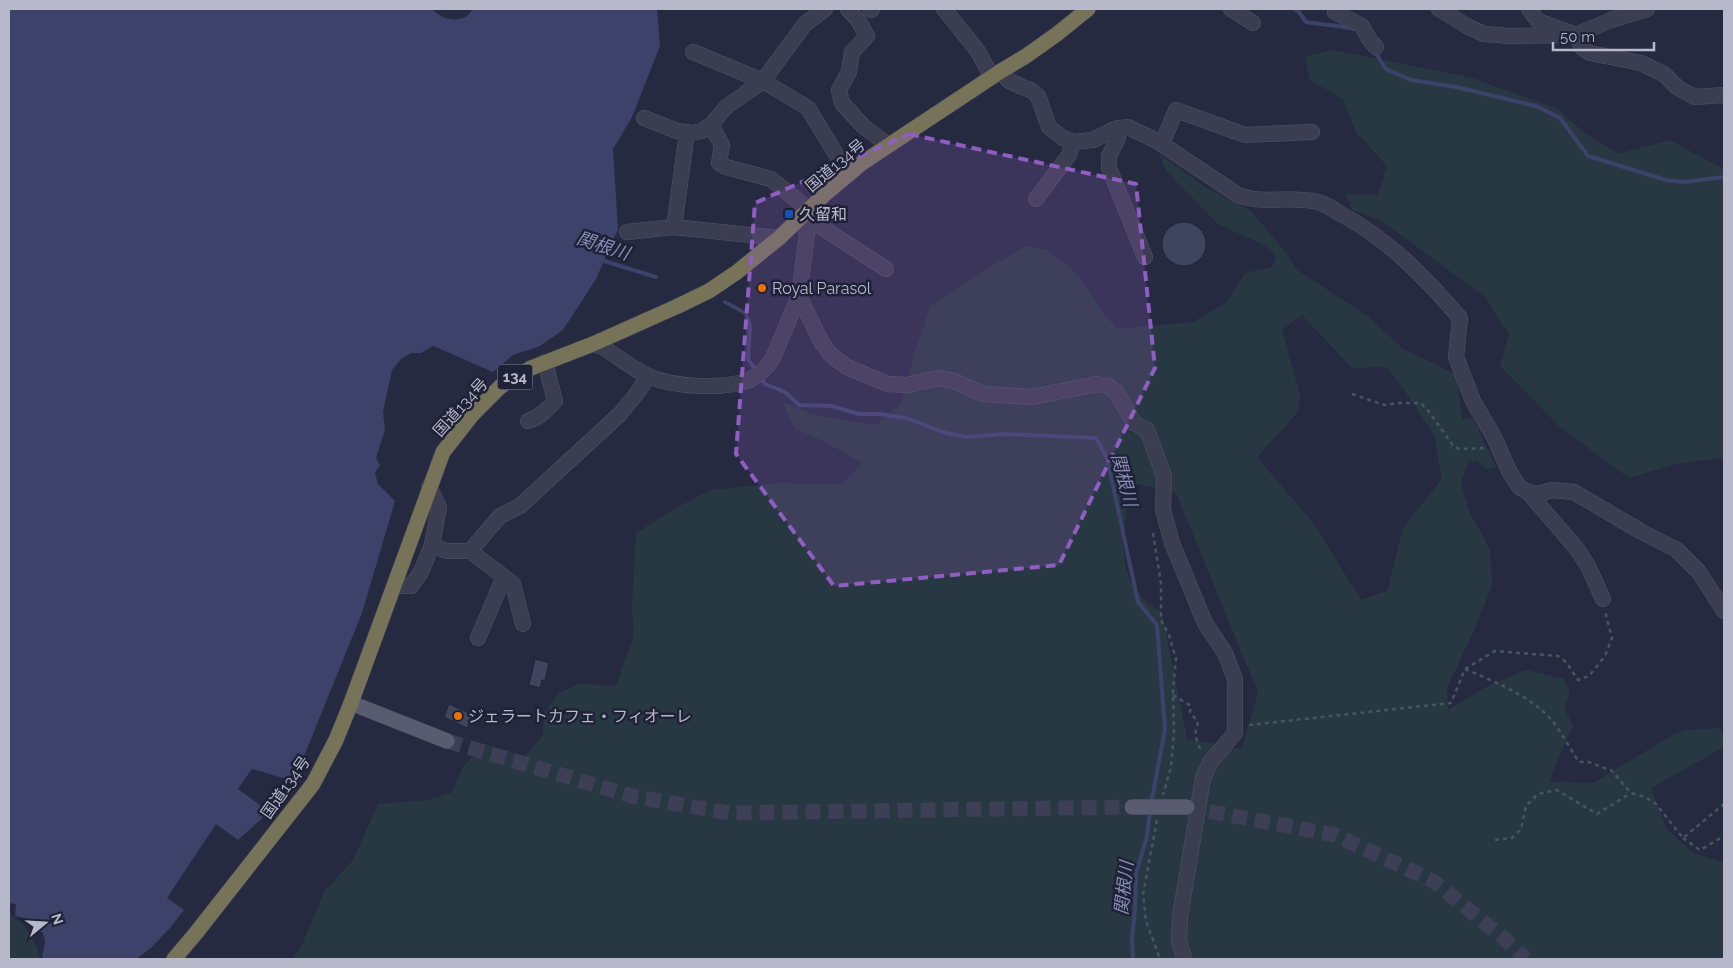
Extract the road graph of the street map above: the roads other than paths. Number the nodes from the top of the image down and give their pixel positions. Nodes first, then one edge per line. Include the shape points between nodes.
1 (825, 9) edge
2 (848, 9) edge
3 (944, 9) edge
4 (1088, 9) edge
5 (1231, 9) edge
6 (1335, 9) edge
7 (1438, 9) edge
8 (1529, 9) edge
9 (1647, 9) edge
10 (1253, 24) dead end
11 (1576, 36) junction
12 (1376, 47) dead end
13 (693, 52) dead end
14 (997, 74) junction
15 (763, 81) junction
16 (1724, 95) edge
17 (644, 118) dead end
18 (711, 125) junction
19 (1118, 128) junction
20 (686, 132) junction
21 (1312, 132) dead end
22 (1073, 142) junction
23 (1162, 144) junction
24 (888, 145) junction
25 (848, 174) junction
26 (1036, 199) dead end
27 (804, 214) junction
28 (674, 227) junction
29 (627, 232) dead end
30 (779, 238) junction
31 (1145, 257) dead end
32 (886, 269) dead end
33 (799, 296) junction
34 (593, 344) junction
35 (546, 362) junction
36 (648, 376) junction
37 (528, 421) dead end
38 (429, 487) junction
39 (1528, 492) junction
40 (432, 545) junction
41 (470, 551) junction
42 (504, 577) junction
43 (395, 586) junction
44 (1603, 599) road end
45 (1724, 611) edge
46 (523, 624) dead end
47 (478, 638) dead end
48 (351, 702) junction
49 (447, 741) tunnel mouth
50 (1132, 807) tunnel mouth
51 (1187, 808) tunnel mouth
52 (174, 959) edge
53 (1184, 959) edge

1 - 15 street via 805,24
2 - 24 street via 868,36 852,52 849,72 839,90 842,103
3 - 14 street
4 - 14 highway, 国道134号 / 134
5 - 10 street
6 - 12 street via 1335,12 1362,26
7 - 11 street via 1484,34
8 - 11 street via 1538,21
9 - 11 street via 1611,20
11 - 16 street via 1582,48 1590,53 1651,68 1695,97
13 - 15 street
14 - 22 street via 1038,96 1049,127
14 - 24 highway, 国道134号 / 134
15 - 18 street via 726,107
15 - 25 street via 808,108
17 - 20 street
18 - 20 street via 702,131
18 - 27 street via 722,145 719,163 771,178
19 - 22 street via 1093,140
19 - 23 street via 1128,127
19 - 31 street via 1118,138 1109,156 1109,168
20 - 28 street
21 - 23 street via 1245,135 1176,110
22 - 26 street via 1069,155
23 - 39 street via 1248,199 1320,202 1355,221 1413,266 1460,318 1456,357 1473,401 1519,487
24 - 25 highway, 国道134号 / 134
25 - 27 highway, 国道134号 / 134
27 - 30 highway, 国道134号 / 134
27 - 32 street
27 - 33 street via 807,234
28 - 29 street
28 - 30 street
30 - 34 highway, 国道134号 / 134 via 709,290
33 - 36 street via 772,360 766,369 750,380 722,386 683,385
33 - 53 street via 831,355 847,367 888,384 907,385 938,378 954,381 983,394 1032,397 1097,384 1116,392 1134,424 1146,430 1164,476 1163,510 1172,543 1205,623 1225,653 1235,678 1235,733 1211,761 1203,778 1180,917 1179,940
34 - 35 highway, 国道134号 / 134
34 - 36 street
35 - 37 street via 555,401 546,411
35 - 38 highway, 国道134号 / 134 via 510,380 478,409 443,452
36 - 41 street via 620,414 520,506 500,516
38 - 40 street via 439,506
38 - 43 highway, 国道134号 / 134
39 - 44 street via 1577,549
39 - 45 street via 1574,492 1677,550 1699,572
40 - 41 street via 446,551
40 - 43 street via 421,572 411,586
41 - 42 street
42 - 46 street via 513,584
42 - 47 street
43 - 48 highway, 国道134号 / 134
48 - 49 main road
48 - 52 highway, 国道134号 / 134 via 336,740 312,784
50 - 51 main road, bridge

